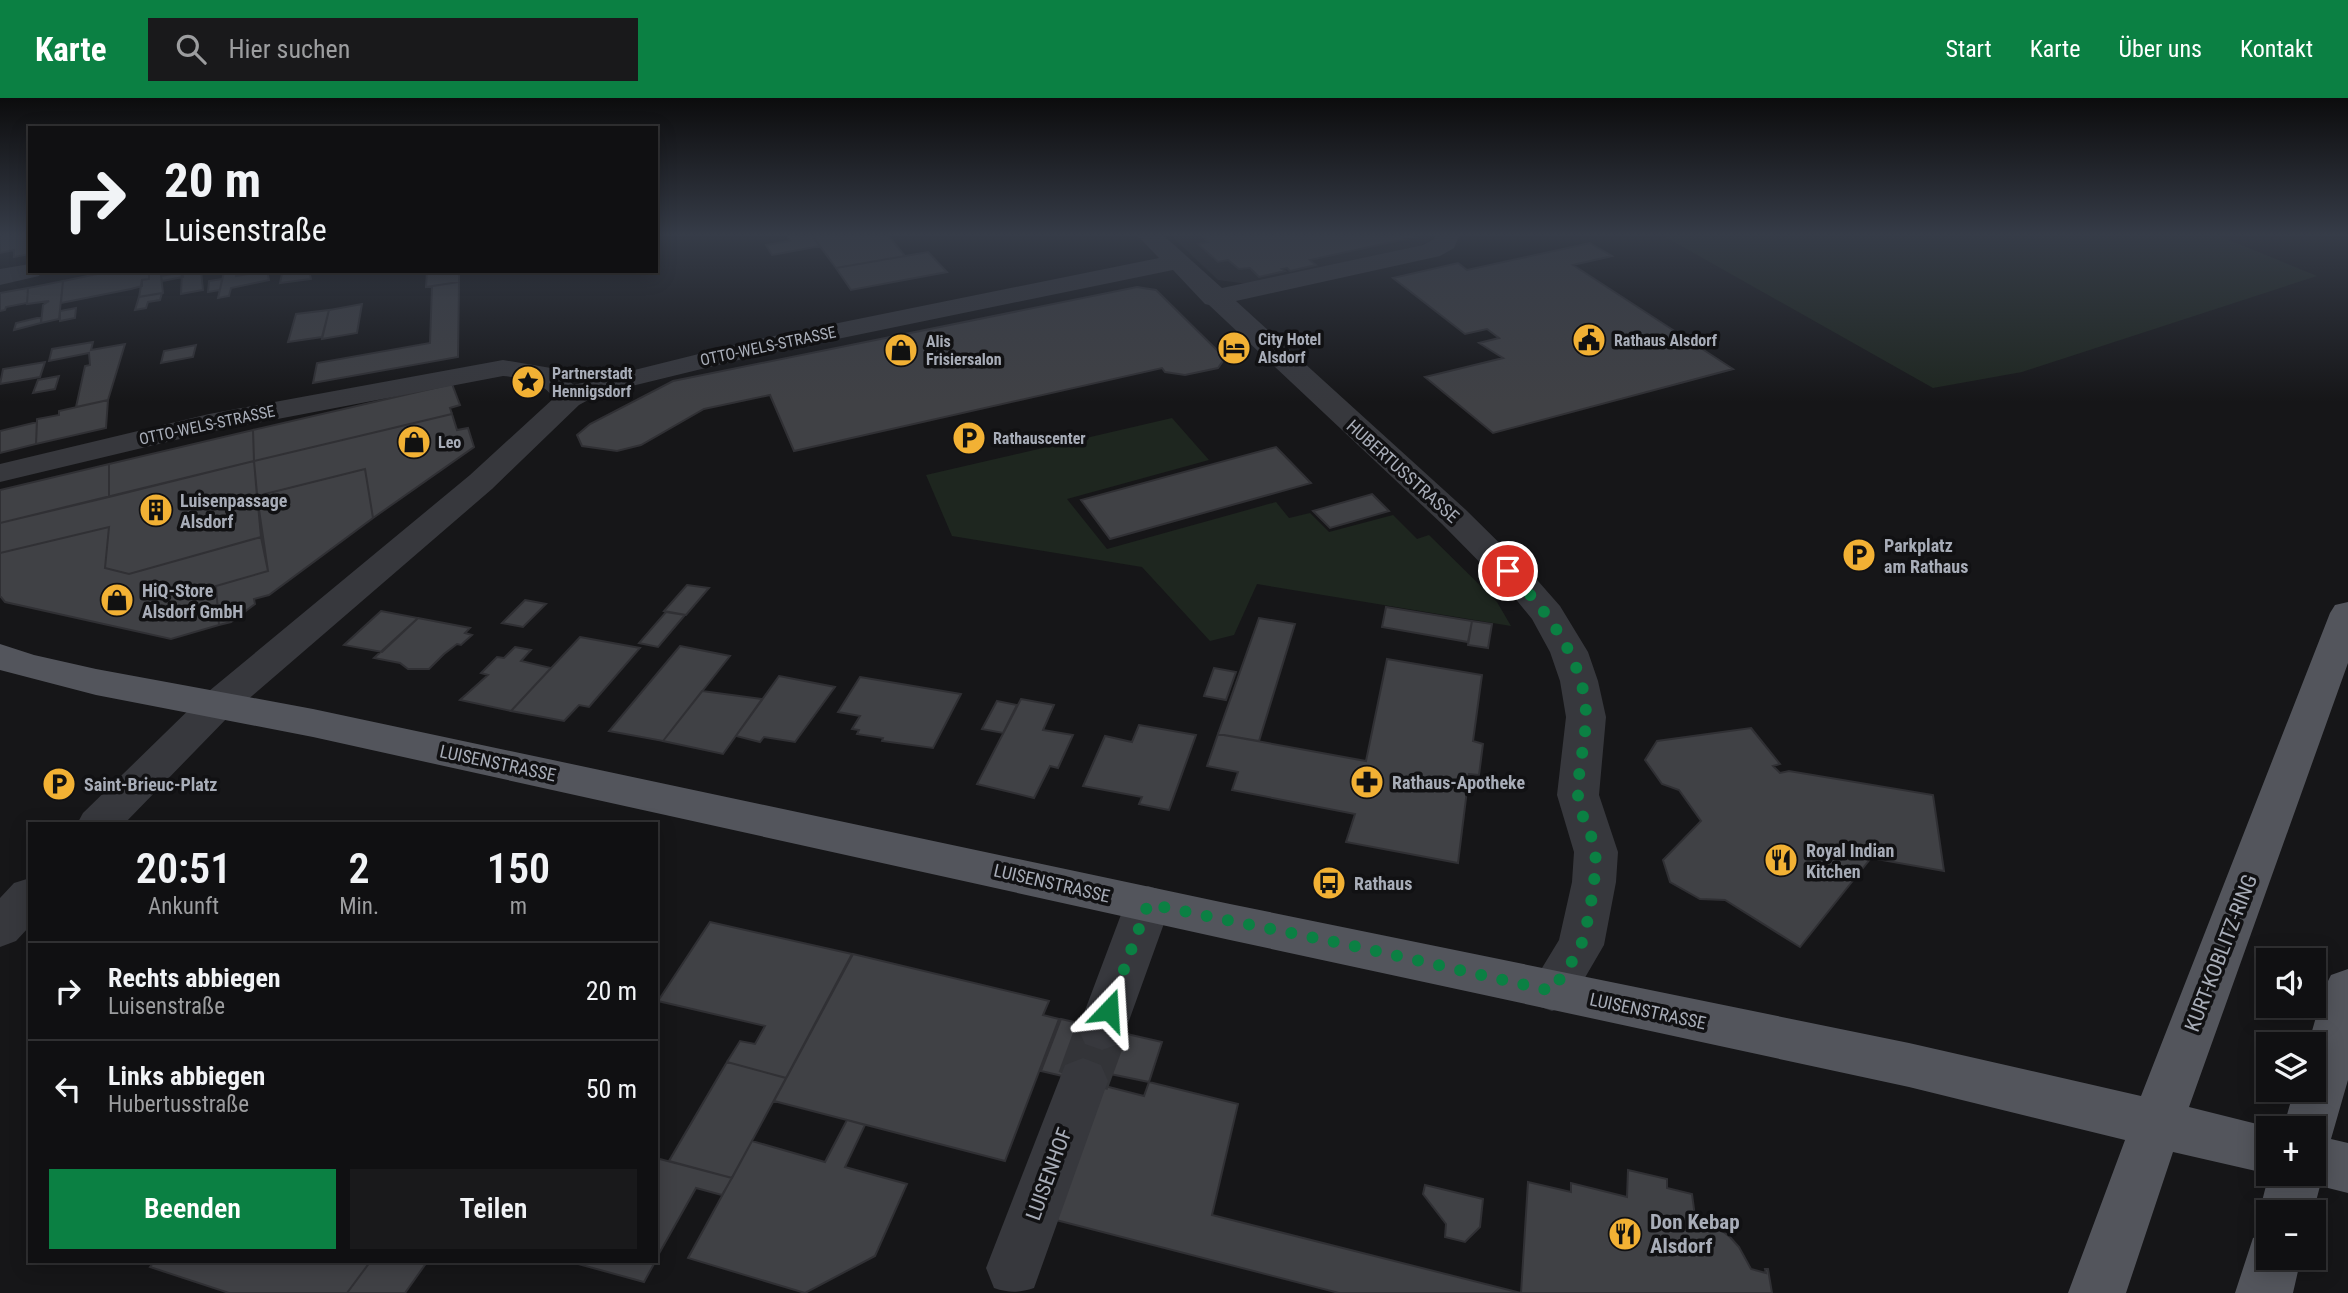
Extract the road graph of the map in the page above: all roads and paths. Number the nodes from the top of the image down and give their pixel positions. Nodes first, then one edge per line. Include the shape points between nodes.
1 (1039, 290) edge
2 (1205, 290) edge
3 (1252, 290) edge
4 (1214, 298) junction
5 (569, 399) junction
6 (0, 473) edge
7 (2348, 613) edge
8 (0, 656) edge
9 (217, 705) junction
10 (100, 822) edge
11 (28, 898) edge
12 (1148, 904) junction
13 (0, 928) edge
14 (2348, 989) edge
15 (1552, 991) junction
16 (1102, 1029) tunnel mouth
17 (1083, 1081) tunnel mouth
18 (2313, 1116) edge
19 (2157, 1124) junction
20 (2256, 1147) edge
21 (2326, 1163) edge
22 (2348, 1168) edge
23 (1014, 1268) dead end
24 (2270, 1270) edge
25 (2097, 1293) edge
26 (2264, 1293) edge

1 - 5 street, OTTO-WELS-STRASSE via 759,347 607,383
2 - 4 street, HUBERTUSSTRASSE
3 - 4 street
4 - 15 street, HUBERTUSSTRASSE via 1454,517 1547,614 1569,652 1586,717 1578,794 1596,852 1581,945
5 - 6 street, OTTO-WELS-STRASSE via 548,375 503,368 209,423
5 - 9 street, OTTO-WELS-STRASSE via 481,482
7 - 19 main road, KURT-KOBLITZ-RING
8 - 9 main road, LUISENSTRASSE via 25,666
9 - 10 street
9 - 12 main road, LUISENSTRASSE
11 - 13 street
12 - 15 main road, LUISENSTRASSE
12 - 16 street
14 - 18 main road
15 - 19 main road, LUISENSTRASSE via 1909,1065
17 - 23 street, LUISENHOF
19 - 20 main road, LUISENSTRASSE
19 - 25 main road, KURT-KOBLITZ-RING
21 - 22 main road
24 - 26 main road

